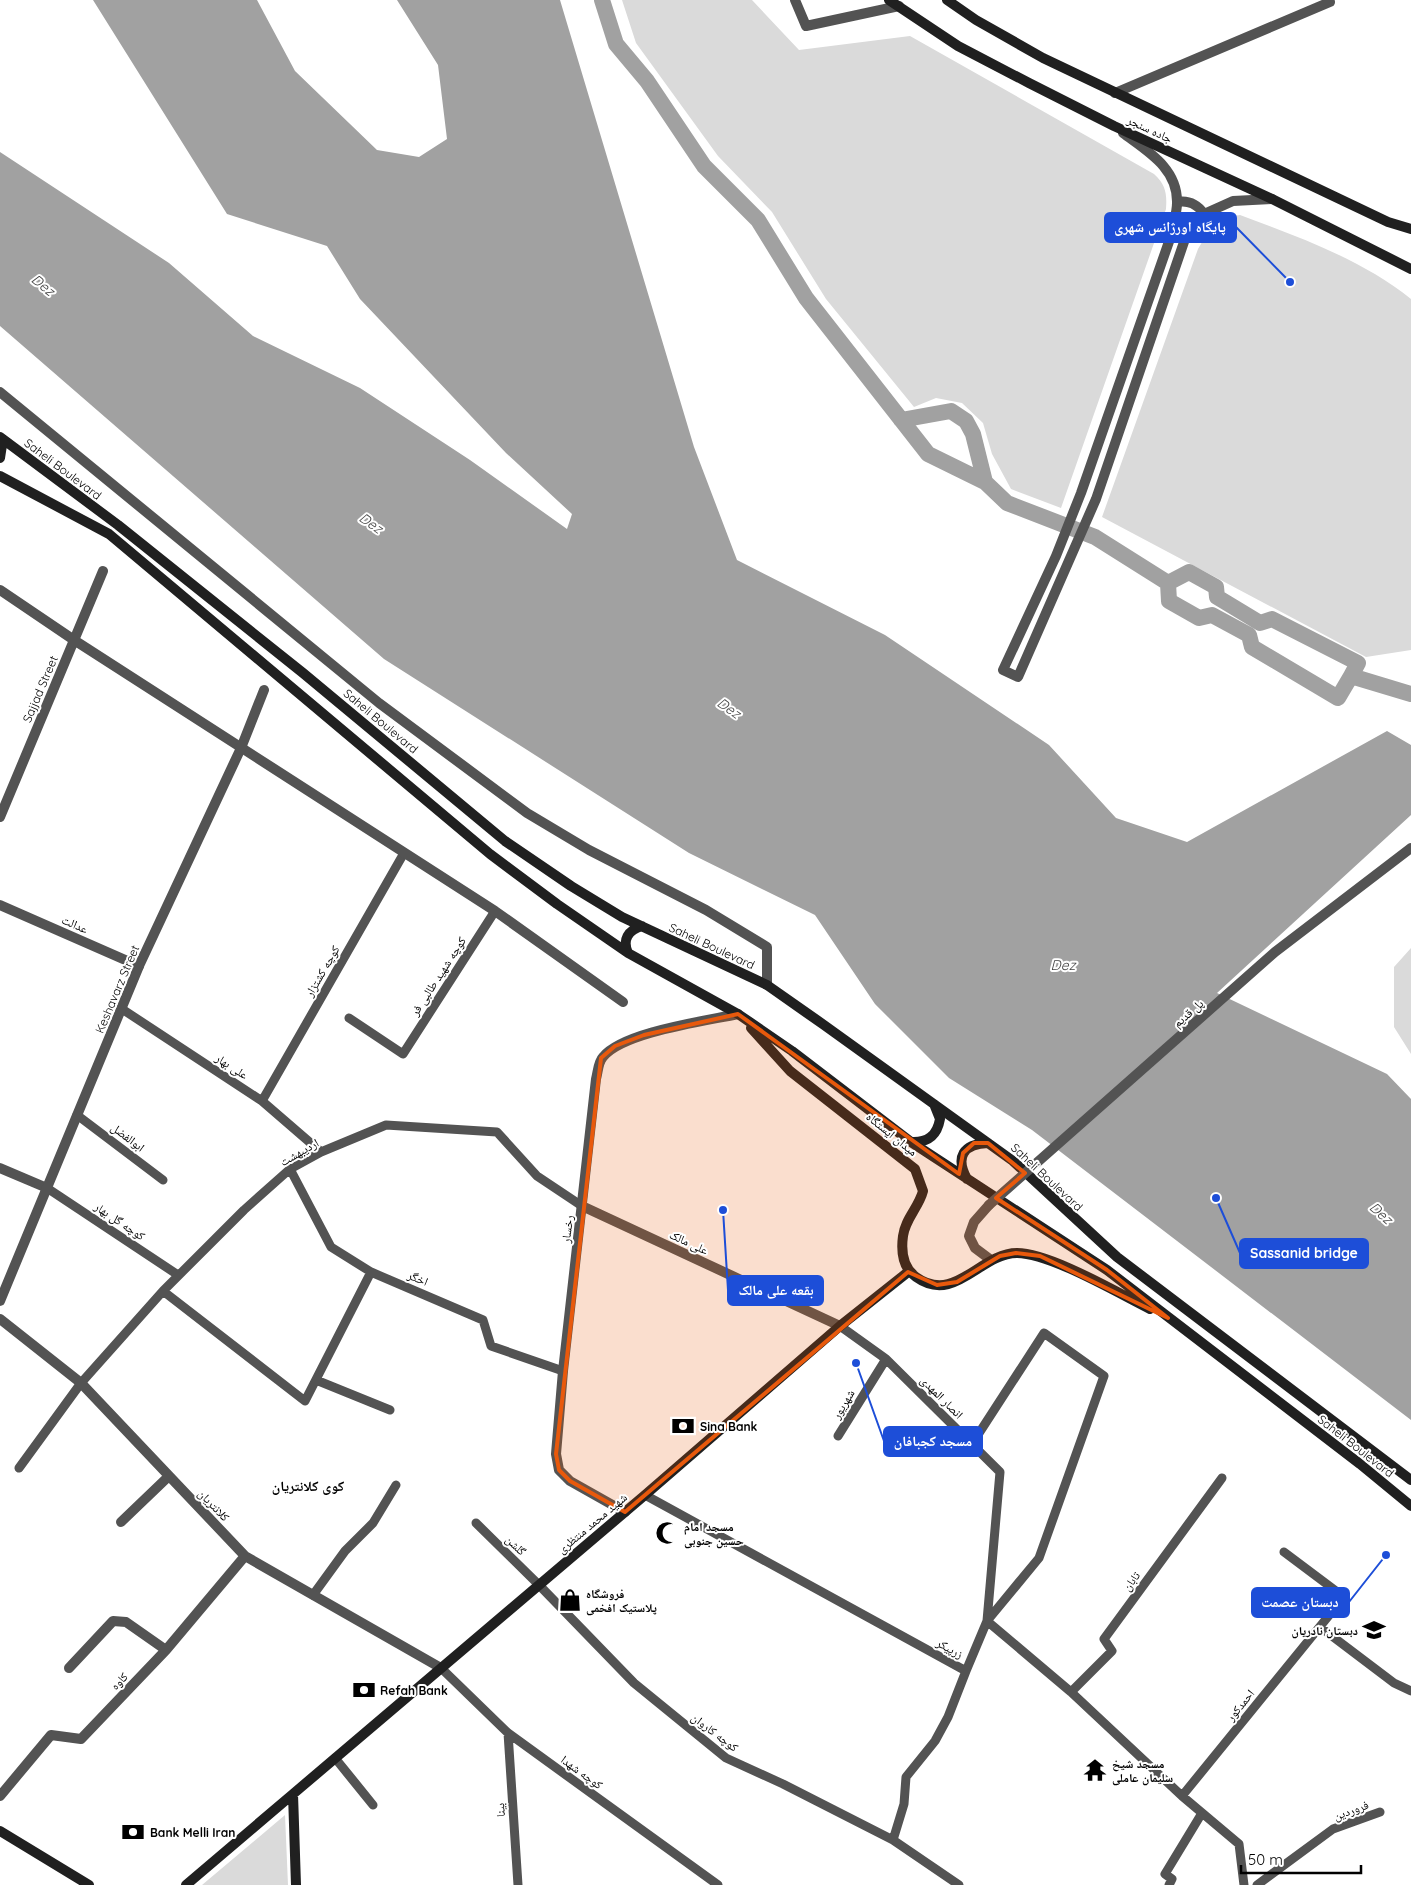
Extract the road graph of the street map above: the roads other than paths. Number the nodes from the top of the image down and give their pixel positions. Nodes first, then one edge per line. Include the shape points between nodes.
1 (795, 0) edge
2 (889, 0) edge
3 (947, 0) edge
4 (1329, 0) edge
5 (899, 6) junction
6 (1115, 92) junction
7 (1114, 126) junction
8 (1272, 199) junction
9 (1177, 202) junction
10 (1204, 214) junction
11 (1411, 229) edge
12 (1410, 268) edge
13 (0, 392) edge
14 (0, 439) edge
15 (0, 458) edge
16 (0, 476) edge
17 (103, 571) dead end
18 (0, 590) edge
19 (1033, 608) junction
20 (1046, 614) junction
21 (74, 640) junction
22 (264, 690) dead end
23 (242, 748) junction
24 (0, 817) edge
25 (1411, 848) edge
26 (404, 853) junction
27 (0, 905) edge
28 (495, 911) junction
29 (642, 926) junction
30 (628, 953) junction
31 (139, 966) junction
32 (766, 986) junction
33 (622, 1002) dead end
34 (122, 1009) junction
35 (738, 1014) junction
36 (349, 1018) dead end
37 (262, 1101) junction
38 (933, 1103) junction
39 (77, 1115) junction
40 (910, 1142) junction
41 (988, 1142) junction
42 (321, 1152) junction
43 (0, 1168) edge
44 (290, 1169) junction
45 (968, 1179) junction
46 (163, 1180) dead end
47 (47, 1188) junction
48 (582, 1206) junction
49 (991, 1260) junction
50 (370, 1272) junction
51 (908, 1272) junction
52 (178, 1276) junction
53 (163, 1291) junction
54 (0, 1301) edge
55 (0, 1318) edge
56 (1168, 1318) junction
57 (840, 1326) junction
58 (886, 1358) junction
59 (563, 1371) junction
60 (316, 1380) junction
61 (81, 1383) junction
62 (390, 1410) dead end
63 (838, 1436) dead end
64 (972, 1444) junction
65 (19, 1468) dead end
66 (169, 1476) junction
67 (1222, 1478) dead end
68 (1411, 1480) edge
69 (396, 1485) dead end
70 (645, 1495) junction
71 (1411, 1506) edge
72 (625, 1512) junction
73 (121, 1522) dead end
74 (476, 1523) dead end
75 (1284, 1552) dead end
76 (245, 1556) junction
77 (540, 1585) junction
78 (313, 1595) junction
79 (987, 1621) junction
80 (1320, 1627) junction
81 (166, 1650) junction
82 (70, 1668) dead end
83 (441, 1668) junction
84 (966, 1671) junction
85 (1411, 1691) edge
86 (1071, 1692) junction
87 (508, 1734) junction
88 (335, 1758) junction
89 (293, 1794) junction
90 (0, 1796) edge
91 (1182, 1796) junction
92 (373, 1805) dead end
93 (1380, 1812) dead end
94 (1202, 1813) junction
95 (0, 1831) edge
96 (893, 1840) junction
97 (89, 1885) edge
98 (186, 1885) edge
99 (296, 1885) edge
100 (518, 1885) edge
101 (718, 1885) edge
102 (959, 1885) edge
103 (1170, 1885) edge
104 (1244, 1885) edge
105 (1258, 1885) edge

1 - 5 street via 806,26
2 - 5 main road, جاده سنجر
3 - 6 main road, جاده سنجر via 1043,58
4 - 6 street
5 - 7 main road, جاده سنجر via 958,46
6 - 11 main road, جاده سنجر via 1388,222
7 - 8 main road, جاده سنجر
7 - 9 street via 1156,157 1173,177
8 - 10 street via 1233,201
8 - 12 main road, جاده سنجر
9 - 10 street via 1190,202
9 - 19 street via 1172,234 1081,494
10 - 20 street via 1185,239 1096,499
13 - 32 street via 379,703 527,813 589,850 706,910 767,947
14 - 15 main road
14 - 29 main road, Saheli Boulevard via 118,525 304,673 505,841 571,886
16 - 30 main road, Saheli Boulevard via 110,534 490,854
17 - 21 street, Sajjad Street
18 - 21 street
19 - 20 street
19 - 20 street via 1003,670 1018,677
21 - 23 street
21 - 24 street, Sajjad Street
22 - 23 street, Keshavarz Street
23 - 26 street
23 - 31 street, Keshavarz Street
25 - 49 street, پل قدیم, bridge via 1275,952 989,1205 974,1222 969,1236 976,1248
26 - 28 street
26 - 37 lane, کوچه کشتزار
27 - 31 street, عدالت
28 - 33 street
28 - 36 lane, کوچه شهید طالبی فر via 403,1054
29 - 30 main road via 627,936
29 - 32 main road, Saheli Boulevard
30 - 35 main road, Saheli Boulevard
31 - 34 street, Keshavarz Street
32 - 38 main road, Saheli Boulevard
34 - 37 lane, علی بهار
34 - 39 street, Keshavarz Street
35 - 40 main road, Saheli Boulevard via 792,1051
35 - 48 street, رخسار via 644,1035 615,1046 601,1058
35 - 51 main road, میدان ایستگاه via 790,1071 915,1169 924,1192 903,1234 902,1254
37 - 42 lane, علی بهار
38 - 40 main road via 940,1119 934,1135 919,1143
38 - 41 main road, Saheli Boulevard
39 - 46 lane, ابوالفضل
39 - 47 street, Keshavarz Street
40 - 45 main road, Saheli Boulevard
41 - 45 main road via 974,1143 963,1153 961,1167
41 - 68 main road, Saheli Boulevard via 1117,1257
42 - 44 lane, اردیبهشت
42 - 48 lane, اردیبهشت via 386,1125 497,1132 537,1176
43 - 47 street
44 - 50 lane, اخگر via 331,1247
44 - 52 lane, اردیبهشت
45 - 56 main road, Saheli Boulevard via 1107,1270
47 - 52 lane, کوچه گل بهار
47 - 54 street, Keshavarz Street
48 - 57 street, علی مالک
48 - 59 street, رخسار
49 - 51 main road via 957,1282 937,1285 921,1281
49 - 56 main road via 1016,1253 1040,1256
50 - 59 lane, اخگر via 483,1320 491,1346
50 - 60 lane
51 - 57 main road, شهید محمد منتظری
52 - 53 lane, اردیبهشت
53 - 60 lane via 306,1401
53 - 61 lane, اردیبهشت
55 - 61 street, کلانتریان
56 - 71 main road, Saheli Boulevard
57 - 58 lane, انصار المهدی
57 - 70 main road, شهید محمد منتظری
58 - 63 lane, شهریور
58 - 64 lane, انصار المهدی
59 - 72 street, رخسار via 556,1454 559,1470 570,1480
60 - 62 lane
61 - 65 lane, اردیبهشت
61 - 66 street, کلانتریان
64 - 79 lane, انصار المهدی via 1000,1472
64 - 79 lane via 1044,1333 1104,1376 1039,1558
66 - 73 street
66 - 76 street, کلانتریان
67 - 86 lane, تابان via 1104,1638 1112,1651
69 - 78 lane via 373,1523 345,1551
70 - 72 main road, شهید محمد منتظری
70 - 84 lane, زرپیکر
72 - 77 main road, شهید محمد منتظری
74 - 77 lane, گلشن
75 - 80 lane, احمدکور via 1344,1597
76 - 78 street, کلانتریان
76 - 81 street, کاوه
77 - 83 main road, شهید محمد منتظری
77 - 96 lane, کوچه کاروان via 634,1683 726,1758
78 - 83 street, کلانتریان
79 - 84 lane, زرپیکر
79 - 86 lane
80 - 85 lane via 1394,1683
80 - 91 lane, احمدکور
81 - 82 street via 126,1622 113,1621
81 - 90 street, کاوه via 81,1739 51,1735
83 - 87 lane, کوچه شهدا
83 - 88 main road, شهید محمد منتظری
84 - 96 lane via 936,1741 906,1777 904,1804
86 - 91 lane
87 - 100 lane, بینا
87 - 101 lane, کوچه شهدا
88 - 89 main road, شهید محمد منتظری
88 - 92 lane
89 - 98 main road, شهید محمد منتظری
89 - 99 main road
91 - 94 lane
93 - 105 lane, فروردین via 1333,1830
94 - 103 lane via 1164,1874 1172,1879
94 - 104 lane via 1239,1844
95 - 97 main road
96 - 102 lane, کوچه کاروان

